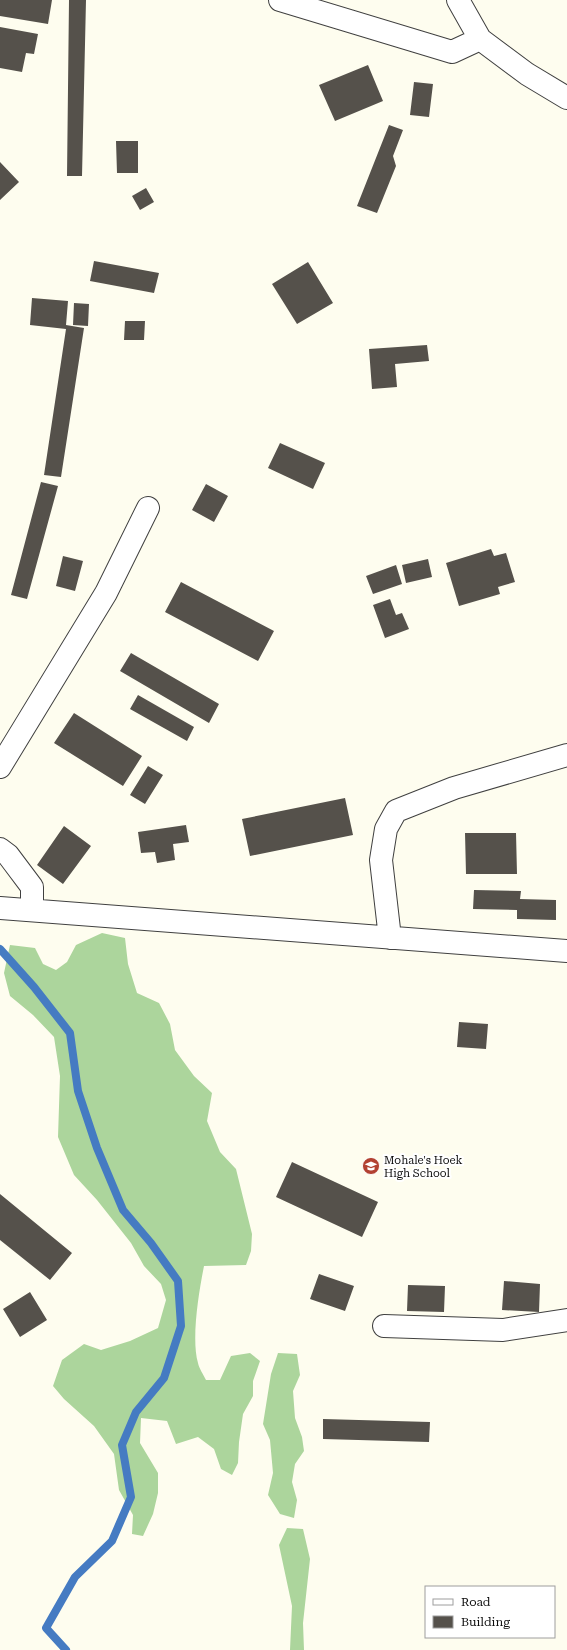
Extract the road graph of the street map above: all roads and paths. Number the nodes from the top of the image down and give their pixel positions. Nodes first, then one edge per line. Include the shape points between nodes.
1 (280, 0) edge
2 (458, 0) edge
3 (480, 39) junction
4 (567, 98) edge
5 (148, 508) dead end
6 (567, 756) edge
7 (0, 767) edge
8 (0, 849) edge
9 (0, 908) edge
10 (32, 910) junction
11 (390, 938) junction
12 (567, 951) edge
13 (567, 1320) edge
14 (384, 1326) dead end

1 - 3 street via 452,52
2 - 3 street
3 - 4 street via 527,74
5 - 7 street via 106,593
6 - 11 street via 454,788 396,811 386,829 382,860
8 - 10 street via 32,887
9 - 10 street
10 - 11 street
11 - 12 street
13 - 14 street via 503,1330

